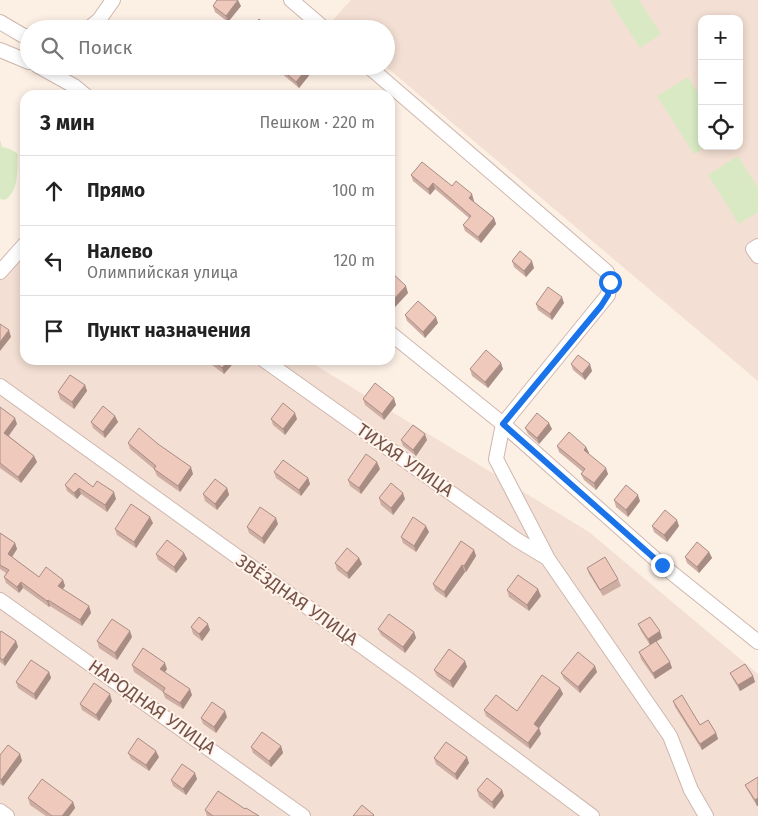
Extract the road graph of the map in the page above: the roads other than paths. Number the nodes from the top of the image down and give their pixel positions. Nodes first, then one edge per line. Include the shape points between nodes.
1 (113, 0) edge
2 (292, 0) edge
3 (99, 20) edge
4 (315, 20) edge
5 (0, 22) edge
6 (20, 34) edge
7 (0, 50) edge
8 (20, 58) edge
9 (54, 75) edge
10 (378, 75) edge
11 (79, 90) edge
12 (758, 246) edge
13 (20, 250) edge
14 (758, 256) edge
15 (0, 272) edge
16 (395, 337) edge
17 (271, 365) edge
18 (0, 386) edge
19 (503, 424) junction
20 (548, 559) junction
21 (0, 600) edge
22 (758, 642) edge
23 (0, 811) edge
24 (7, 816) edge
25 (303, 816) edge
26 (592, 816) edge
27 (706, 816) edge

1 - 3 street
2 - 4 street
5 - 6 street
7 - 8 street
9 - 11 street
10 - 19 street via 607,272 610,282 608,295 601,306
12 - 14 street via 754,249
13 - 15 street
16 - 19 street
17 - 20 street, ТИХАЯ УЛИЦА
18 - 26 street, ЗВЁЗДНАЯ УЛИЦА
19 - 20 street via 496,459
19 - 22 street via 662,565
20 - 27 street via 670,736 691,790
21 - 25 street, НАРОДНАЯ УЛИЦА
23 - 24 street

